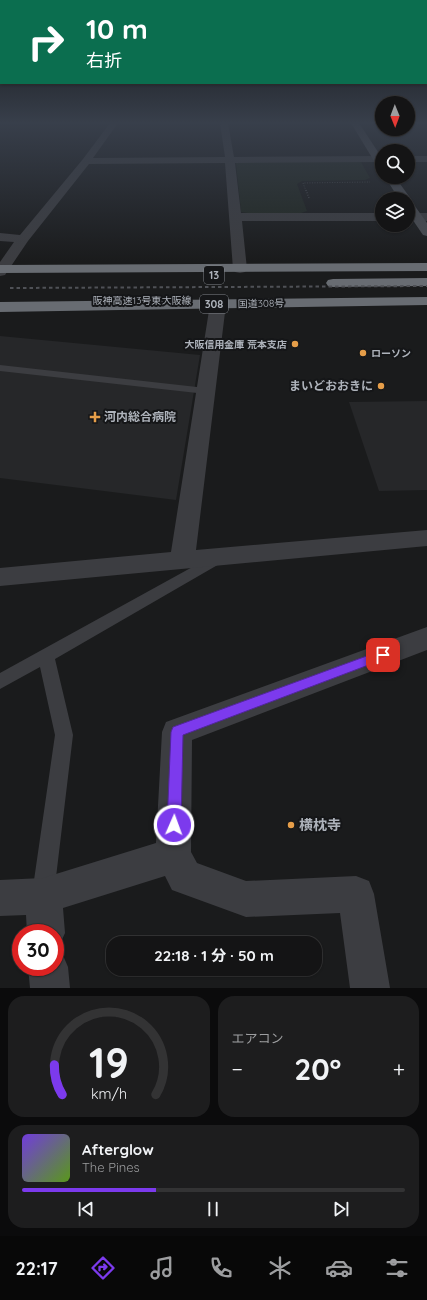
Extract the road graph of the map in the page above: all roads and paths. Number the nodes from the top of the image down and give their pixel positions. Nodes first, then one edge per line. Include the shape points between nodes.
1 (79, 169) edge
2 (231, 169) edge
3 (375, 181) edge
4 (236, 217) junction
5 (315, 217) junction
6 (375, 217) edge
7 (417, 217) edge
8 (427, 232) edge
9 (0, 237) edge
10 (23, 239) junction
11 (427, 267) edge
12 (240, 269) junction
13 (427, 275) edge
14 (2, 276) edge
15 (427, 282) edge
16 (316, 283) dead end
17 (427, 290) edge
18 (152, 291) dead end
19 (427, 299) edge
20 (0, 301) edge
21 (218, 304) junction
22 (0, 307) edge
23 (0, 368) edge
24 (206, 391) junction
25 (427, 538) edge
26 (218, 558) junction
27 (182, 561) junction
28 (0, 577) edge
29 (427, 638) edge
30 (46, 656) junction
31 (0, 682) edge
32 (173, 856) junction
33 (43, 896) junction
34 (0, 898) edge
35 (45, 924) edge
36 (49, 976) edge
37 (50, 988) edge
38 (370, 988) edge

1 - 10 street
2 - 4 street
3 - 5 path via 303,183
4 - 5 street
4 - 12 street
5 - 6 street
7 - 8 street
9 - 10 street
10 - 14 street
11 - 12 highway
12 - 14 highway
13 - 14 highway, 13
15 - 16 highway
17 - 18 highway
19 - 20 highway, 阪神高速13号東大阪線 / 13
19 - 21 highway, 国道308号 / 308
21 - 22 highway, 国道308号 / 308
21 - 24 street
23 - 24 lane
24 - 27 street
25 - 26 street
26 - 27 street
26 - 30 lane
27 - 28 street
29 - 32 street via 177,732
30 - 31 lane
30 - 33 lane via 64,735
32 - 33 street
32 - 38 street via 185,877 246,899 356,894
33 - 34 street
33 - 35 street
36 - 37 street

